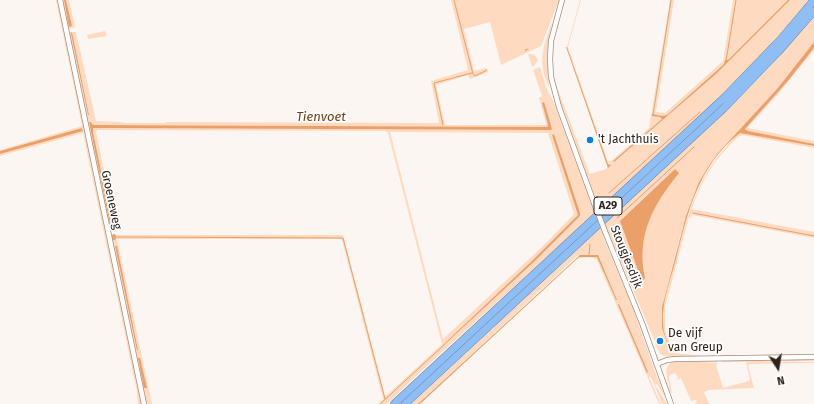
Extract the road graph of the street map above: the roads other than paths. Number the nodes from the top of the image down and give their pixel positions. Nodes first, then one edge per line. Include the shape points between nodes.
1 (60, 0) edge
2 (562, 0) edge
3 (814, 0) edge
4 (814, 11) edge
5 (814, 357) edge
6 (657, 364) junction
7 (144, 404) edge
8 (394, 404) edge
9 (405, 404) edge
10 (671, 404) edge

1 - 7 street, Groeneweg
2 - 6 street, Stougjesdijk, bridge via 550,46 551,82 594,203
3 - 8 highway, A29 via 730,92
4 - 9 highway, A29 via 724,108
5 - 6 street via 675,359
6 - 10 street, Stougjesdijk

